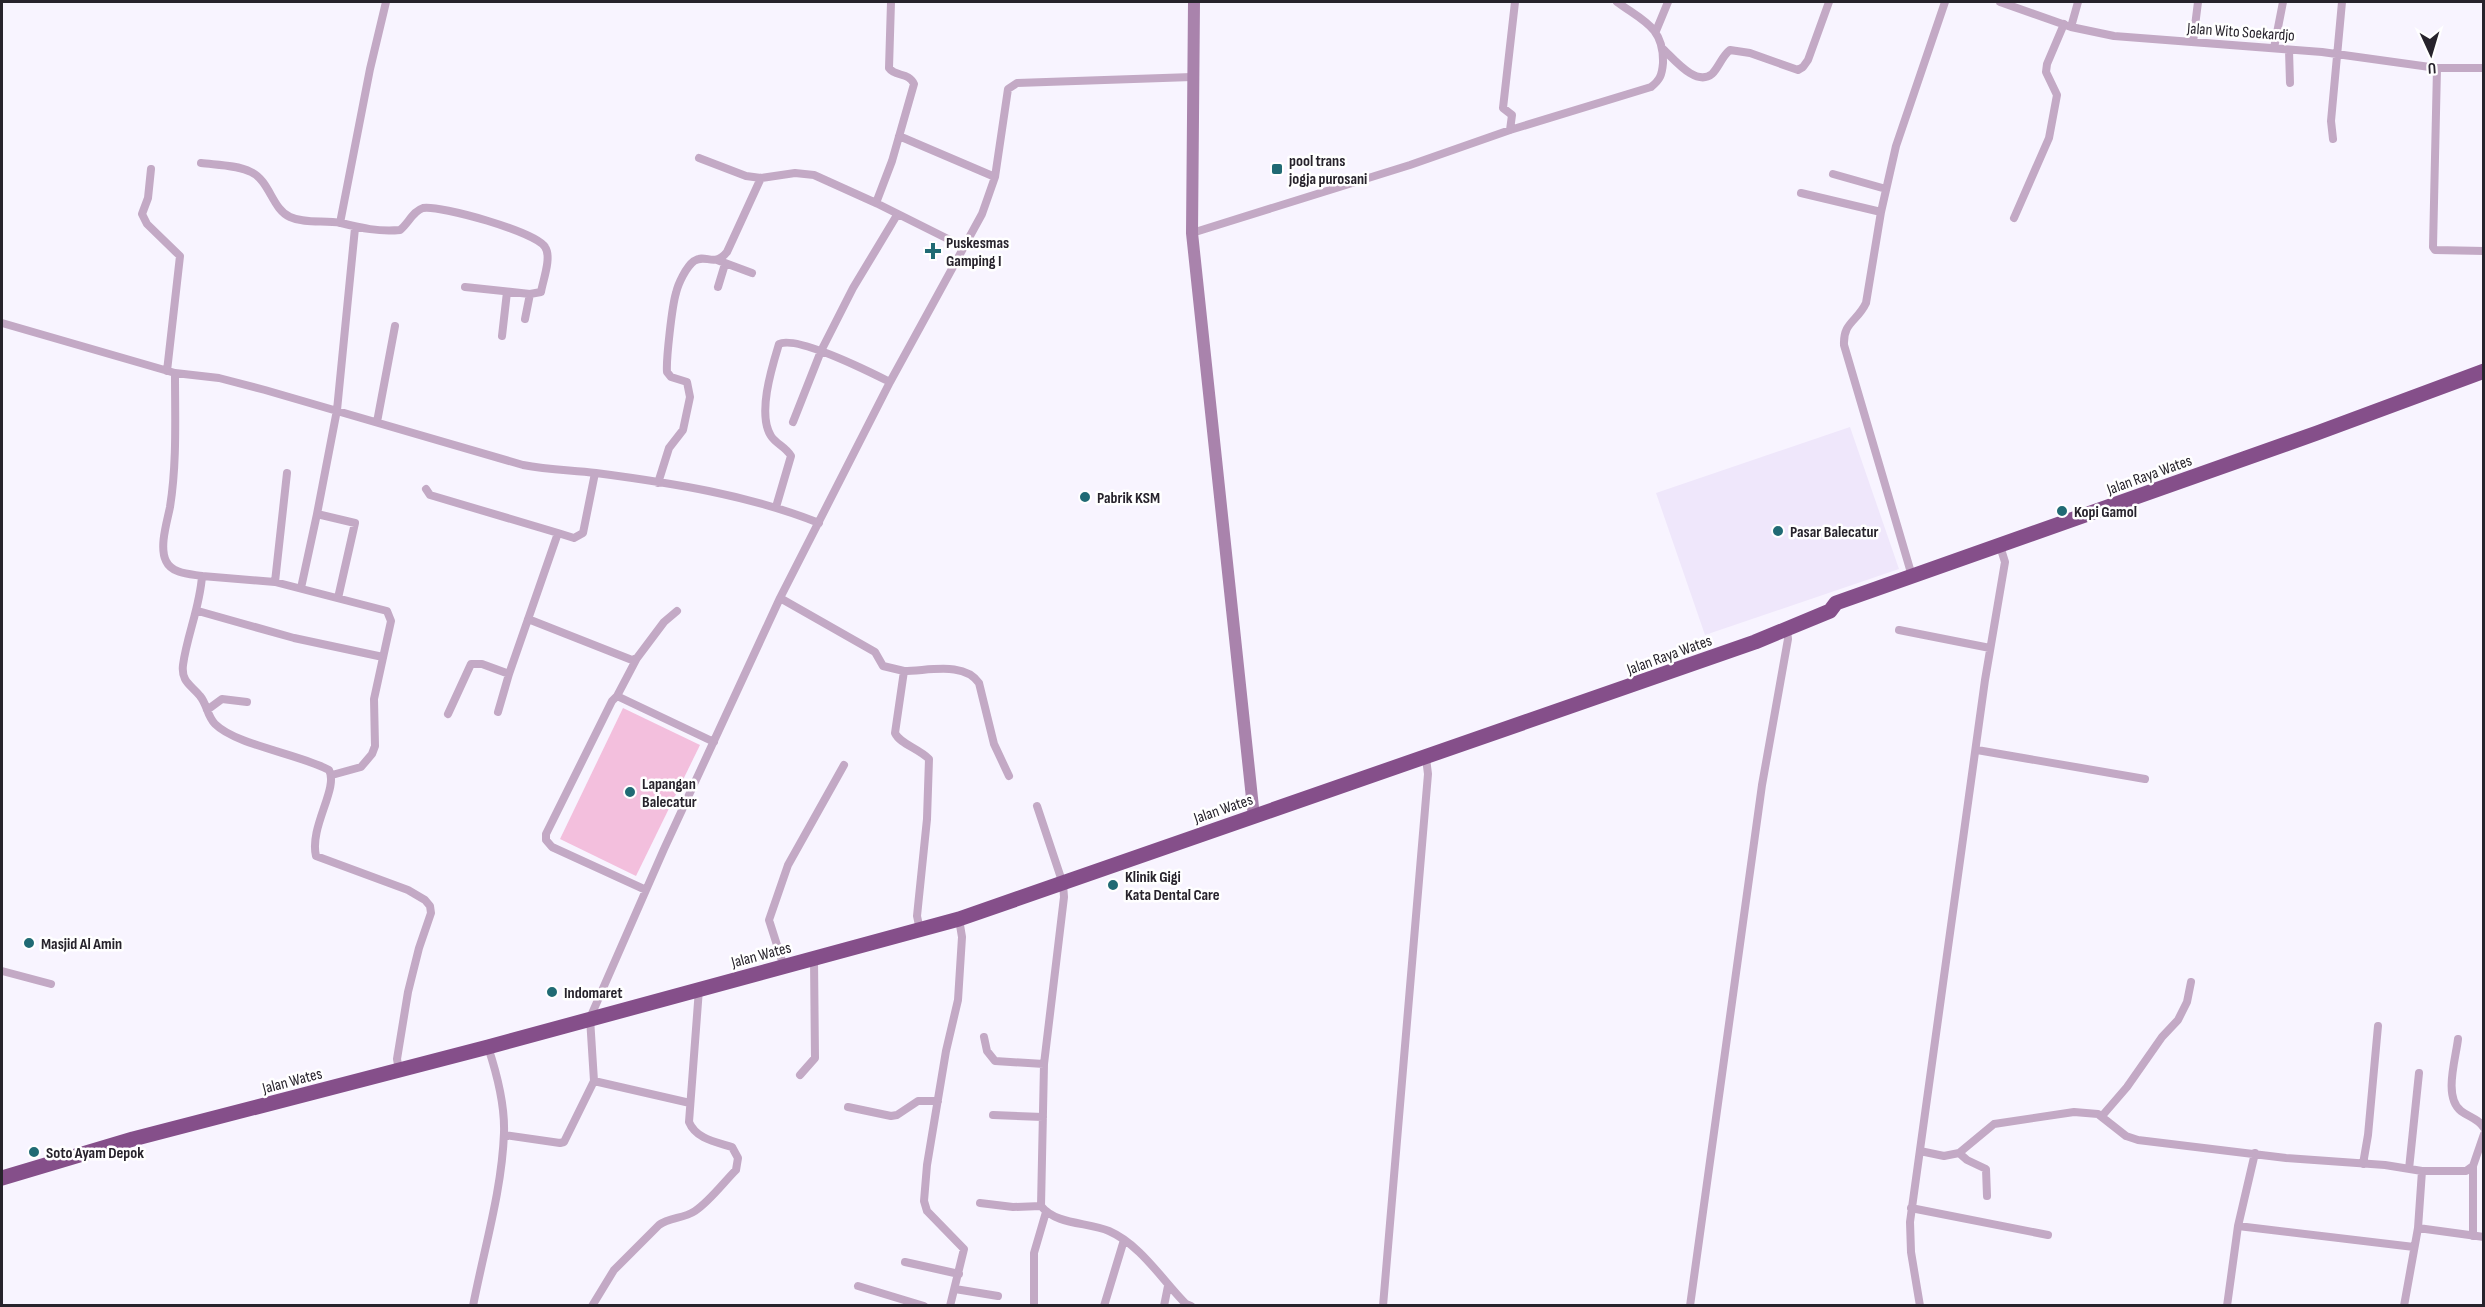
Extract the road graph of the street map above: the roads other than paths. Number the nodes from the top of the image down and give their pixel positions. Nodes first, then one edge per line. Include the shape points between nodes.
1 (386, 2) edge
2 (891, 2) edge
3 (1194, 2) edge
4 (1515, 2) edge
5 (1617, 2) edge
6 (1668, 2) edge
7 (1829, 2) edge
8 (1945, 2) edge
9 (2000, 2) edge
10 (2078, 2) edge
11 (2198, 2) edge
12 (2283, 2) edge
13 (2342, 2) edge
14 (2067, 25) junction
15 (1656, 31) junction
16 (2193, 42) junction
17 (2274, 48) junction
18 (1663, 49) junction
19 (2289, 50) junction
20 (2336, 54) junction
21 (2437, 68) junction
22 (2484, 68) edge
23 (1192, 77) junction
24 (2290, 83) dead end
25 (1510, 130) junction
26 (899, 136) junction
27 (2333, 139) dead end
28 (699, 158) dead end
29 (201, 163) dead end
30 (151, 169) dead end
31 (1833, 174) dead end
32 (995, 177) junction
33 (761, 178) junction
34 (1886, 189) junction
35 (1801, 194) dead end
36 (876, 203) junction
37 (1881, 212) junction
38 (897, 215) junction
39 (2014, 218) dead end
40 (340, 224) junction
41 (356, 228) junction
42 (1192, 234) junction
43 (964, 248) junction
44 (2484, 251) edge
45 (721, 262) junction
46 (752, 273) dead end
47 (465, 287) dead end
48 (718, 287) dead end
49 (507, 292) junction
50 (530, 294) junction
51 (525, 319) dead end
52 (2, 323) edge
53 (395, 326) dead end
54 (502, 336) dead end
55 (821, 351) junction
56 (171, 372) junction
57 (2484, 372) edge
58 (890, 382) junction
59 (2484, 382) edge
60 (337, 410) junction
61 (377, 422) junction
62 (793, 422) dead end
63 (287, 473) dead end
64 (595, 473) junction
65 (658, 483) junction
66 (426, 489) dead end
67 (776, 507) junction
68 (317, 514) junction
69 (819, 524) junction
70 (558, 533) junction
71 (2001, 550) junction
72 (202, 576) junction
73 (1911, 576) junction
74 (275, 582) junction
75 (300, 588) junction
76 (338, 598) junction
77 (780, 598) junction
78 (198, 610) junction
79 (677, 611) dead end
80 (1830, 611) junction
81 (528, 619) junction
82 (1787, 630) junction
83 (1899, 630) dead end
84 (1990, 648) junction
85 (383, 657) junction
86 (637, 658) junction
87 (904, 671) junction
88 (509, 674) junction
89 (617, 696) junction
90 (247, 702) dead end
91 (207, 710) junction
92 (498, 712) dead end
93 (448, 714) dead end
94 (1519, 726) joint
95 (714, 742) junction
96 (1977, 750) junction
97 (1426, 758) junction
98 (844, 765) dead end
99 (332, 775) junction
100 (1009, 776) dead end
101 (2145, 779) dead end
102 (1037, 806) dead end
103 (1254, 817) junction
104 (1063, 884) junction
105 (646, 890) junction
106 (959, 919) junction
107 (920, 930) junction
108 (814, 959) junction
109 (784, 967) junction
110 (2, 971) edge
111 (2191, 982) dead end
112 (51, 984) dead end
113 (699, 990) junction
114 (590, 1018) junction
115 (2378, 1026) dead end
116 (984, 1037) dead end
117 (2458, 1039) dead end
118 (488, 1047) junction
119 (1044, 1064) junction
120 (399, 1070) junction
121 (2419, 1073) dead end
122 (800, 1075) dead end
123 (594, 1081) junction
124 (938, 1101) junction
125 (690, 1103) junction
126 (848, 1107) dead end
127 (993, 1115) dead end
128 (2102, 1116) junction
129 (1042, 1117) junction
130 (2484, 1128) edge
131 (2484, 1134) edge
132 (504, 1135) junction
133 (1920, 1151) junction
134 (1959, 1153) junction
135 (2256, 1153) junction
136 (2363, 1164) junction
137 (2474, 1166) junction
138 (2409, 1169) junction
139 (2422, 1171) junction
140 (2, 1178) edge
141 (1987, 1196) dead end
142 (980, 1203) dead end
143 (1911, 1208) junction
144 (1044, 1209) junction
145 (2238, 1226) junction
146 (2418, 1227) junction
147 (2048, 1235) dead end
148 (2473, 1236) junction
149 (2484, 1237) edge
150 (1124, 1240) junction
151 (2415, 1247) junction
152 (905, 1262) dead end
153 (959, 1274) junction
154 (858, 1286) dead end
155 (1168, 1286) junction
156 (955, 1289) junction
157 (998, 1296) dead end
158 (473, 1305) edge
159 (592, 1305) edge
160 (924, 1305) edge
161 (950, 1305) edge
162 (1034, 1305) edge
163 (1104, 1305) edge
164 (1164, 1305) edge
165 (1191, 1305) edge
166 (1383, 1305) edge
167 (1690, 1305) edge
168 (1920, 1305) edge
169 (2227, 1305) edge
170 (2404, 1305) edge

1 - 40 street
2 - 26 street via 889,68 914,84
3 - 23 street
4 - 25 street via 1503,108 1512,115
5 - 15 street
6 - 15 street
7 - 18 street via 1808,60 1798,70 1730,50 1711,74 1696,77
8 - 34 street via 1896,146
9 - 14 street, Jalan Wito Soekardjo
10 - 14 street
11 - 16 street
12 - 17 street
13 - 20 street
14 - 16 street, Jalan Wito Soekardjo via 2134,39
14 - 39 street via 2047,64 2046,72 2057,95 2049,138
15 - 18 street
16 - 17 street, Jalan Wito Soekardjo
17 - 19 street, Jalan Wito Soekardjo
18 - 25 street via 1662,73 1651,87
19 - 20 street, Jalan Wito Soekardjo
19 - 24 street
20 - 21 street, Jalan Wito Soekardjo
20 - 27 street
21 - 22 street, Jalan Wito Soekardjo
21 - 44 street via 2433,247 2443,251
23 - 32 street via 1011,85 1005,99
23 - 42 street
25 - 42 street
26 - 32 street
26 - 36 street
28 - 33 street
29 - 40 street via 251,172 262,180 289,217
30 - 56 street via 142,214 147,224 180,256
31 - 34 street
32 - 43 street
33 - 36 street via 805,173
33 - 45 street
34 - 37 street
35 - 37 street
36 - 38 street
37 - 73 street via 1866,303 1843,333
38 - 43 street
38 - 55 street
40 - 41 street
41 - 50 street via 400,230 422,208 502,224 537,239 547,249 541,292
41 - 60 street
42 - 103 street
43 - 58 street
45 - 46 street
45 - 48 street
45 - 65 street via 698,259 692,263 676,293 667,372 687,382 690,397 683,430 669,448
47 - 49 street
49 - 50 street
49 - 54 street
50 - 51 street
52 - 56 street
53 - 61 street
55 - 58 street
55 - 62 street
55 - 67 street via 791,341 779,344 766,398 767,427 791,459
56 - 60 street via 219,378
56 - 72 street via 176,433 163,552 170,567
57 - 71 highway, Jalan Raya Wates
58 - 69 street
59 - 71 highway, Jalan Raya Wates
60 - 61 street
60 - 68 street
61 - 64 street via 523,465
63 - 74 street
64 - 65 street
64 - 70 street via 583,533 574,538
65 - 67 street
66 - 70 street via 430,495
67 - 69 street
68 - 75 street
68 - 76 street via 355,523
69 - 77 street
70 - 81 street
71 - 73 highway, Jalan Raya Wates
71 - 80 highway, Jalan Raya Wates via 1839,613
71 - 84 street via 2005,562
72 - 74 street
72 - 78 street
73 - 80 highway, Jalan Raya Wates via 1836,603
74 - 75 street
75 - 76 street
76 - 85 street via 387,610 391,621
77 - 87 street via 875,652 883,666
77 - 95 street
78 - 85 street via 294,638
78 - 91 street via 183,668 187,686 201,696
79 - 86 street
80 - 82 highway, Jalan Raya Wates
81 - 86 street via 625,659
81 - 88 street
82 - 94 highway, Jalan Raya Wates
82 - 167 street
83 - 84 street
84 - 96 street
85 - 99 street via 374,699 372,754 361,767
86 - 89 street
87 - 100 street via 958,669 974,675 980,683 994,744
87 - 107 street via 895,733 929,759 917,916
88 - 92 street
88 - 93 street via 471,664
89 - 95 street
89 - 105 street via 546,840 552,847
90 - 91 street via 222,699
91 - 99 street via 212,722 225,733 312,761
94 - 97 highway, Jalan Wates
95 - 105 street
96 - 101 street
96 - 133 street
97 - 103 highway, Jalan Wates
97 - 166 street via 1428,774
98 - 109 street via 788,865 769,920
99 - 120 street via 315,832 316,856 408,890 430,906 408,992 397,1059
102 - 104 street
103 - 104 highway, Jalan Wates
104 - 106 highway, Jalan Wates
104 - 119 street
105 - 114 street
106 - 107 highway, Jalan Wates
106 - 124 street via 962,937 958,1000
107 - 108 highway, Jalan Wates
108 - 109 highway, Jalan Wates
108 - 122 street via 815,1058
109 - 113 highway, Jalan Wates
110 - 112 street
111 - 128 street via 2178,1020
113 - 114 highway, Jalan Wates
113 - 125 street
114 - 118 highway, Jalan Wates
114 - 123 street
115 - 136 street
116 - 119 street via 995,1061
117 - 130 street via 2454,1101 2459,1110
118 - 120 highway, Jalan Wates
118 - 132 street via 498,1079
119 - 129 street
120 - 140 highway, Jalan Wates via 141,1137
121 - 138 street
123 - 125 street
123 - 132 street via 564,1142
124 - 126 street via 918,1101 891,1116
124 - 153 street via 924,1201 927,1211 964,1249
125 - 159 street via 692,1130 732,1147 738,1158 736,1170 694,1211 659,1225 614,1270
127 - 129 street
128 - 134 street via 2074,1112 1994,1124
128 - 135 street via 2126,1137 2138,1140
129 - 144 street
131 - 137 street
132 - 158 street
133 - 134 street via 1944,1156
133 - 143 street
134 - 141 street via 1986,1169
135 - 136 street
135 - 145 street
136 - 138 street
137 - 139 street via 2466,1171
137 - 148 street
138 - 139 street
139 - 146 street
142 - 144 street
143 - 147 street
143 - 168 street via 1911,1252
144 - 150 street via 1053,1216 1097,1226
144 - 162 street via 1034,1253
145 - 151 street
145 - 169 street
146 - 148 street
146 - 151 street
148 - 149 street
150 - 155 street
150 - 163 street
151 - 170 street
152 - 153 street
153 - 156 street
154 - 160 street
155 - 164 street
155 - 165 street
156 - 157 street
156 - 161 street

